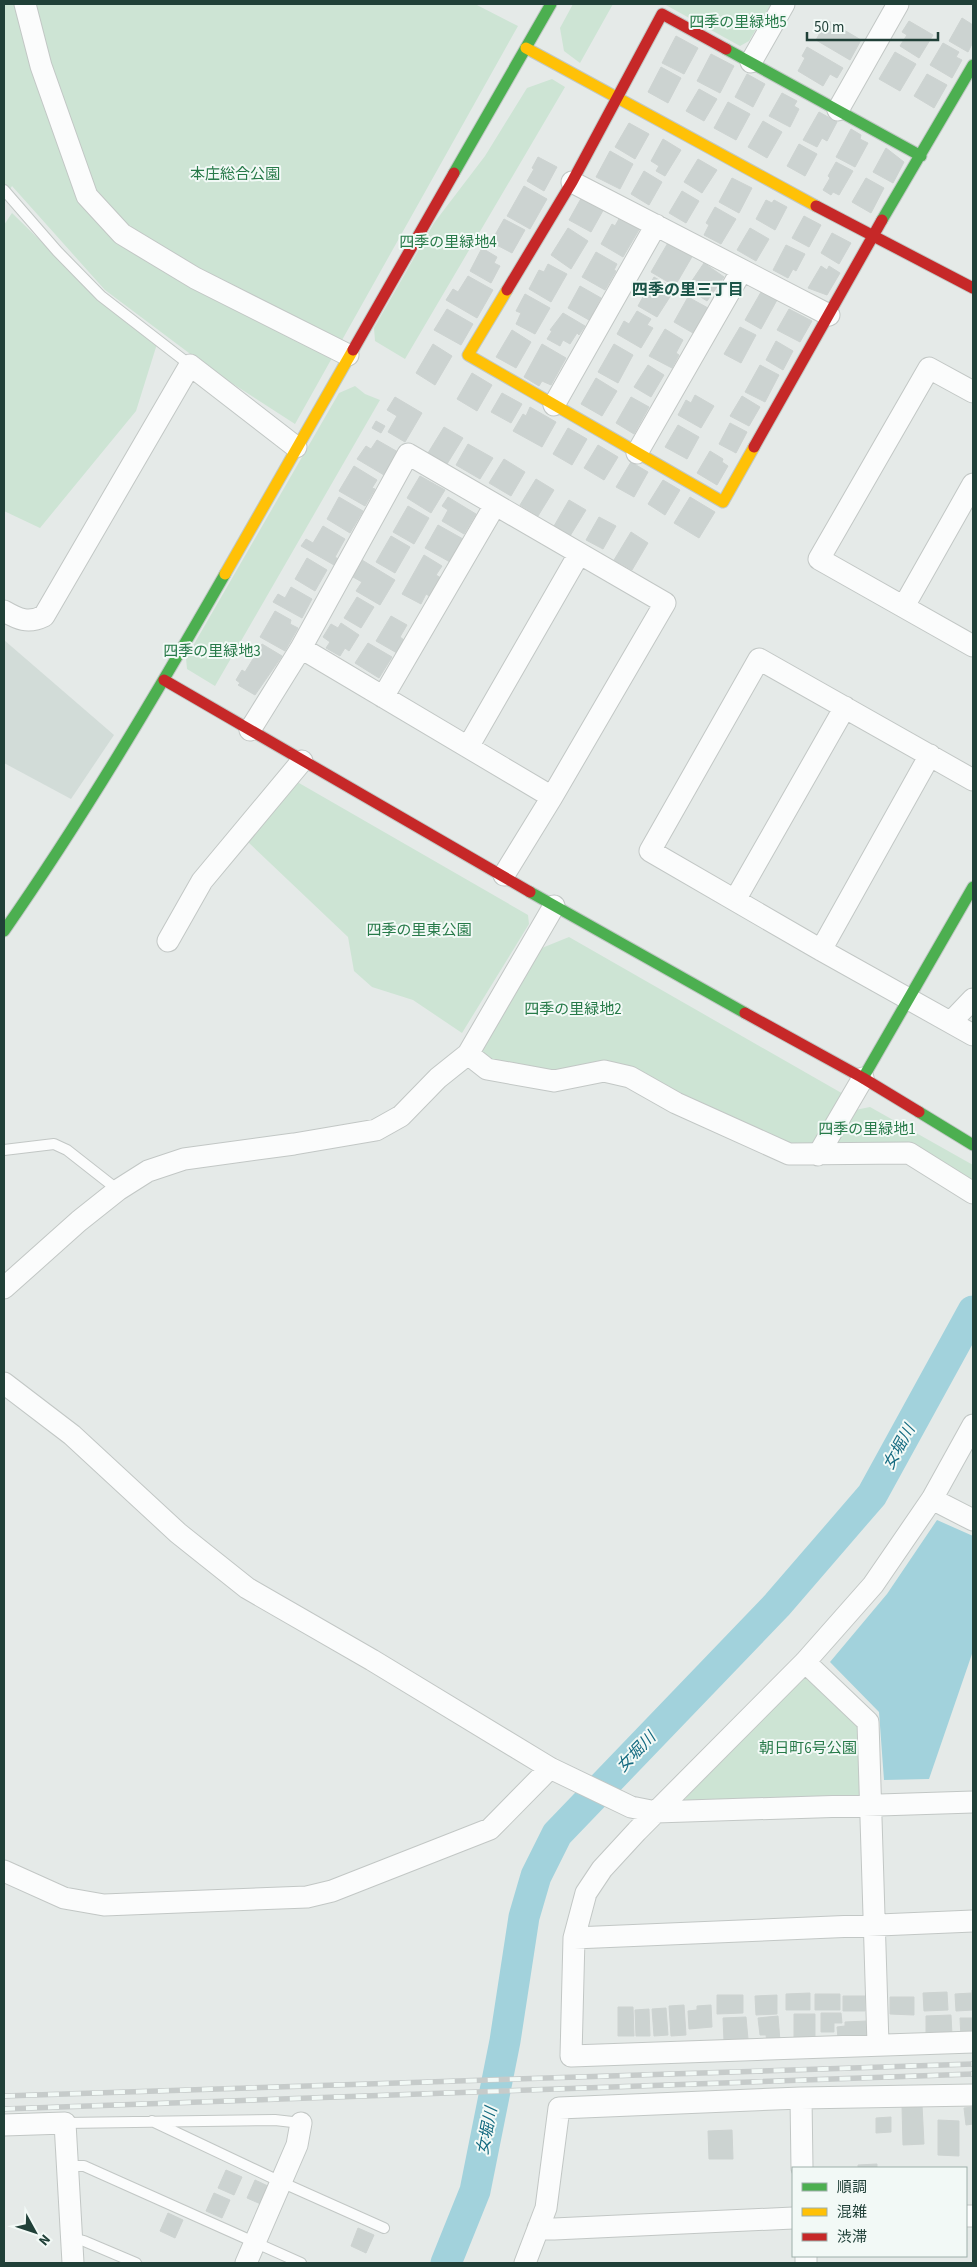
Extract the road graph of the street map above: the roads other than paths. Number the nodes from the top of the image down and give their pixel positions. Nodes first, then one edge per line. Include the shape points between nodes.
1 (25, 4) edge
2 (551, 4) edge
3 (784, 4) edge
4 (898, 4) edge
5 (526, 48) junction
6 (751, 62) junction
7 (973, 65) edge
8 (618, 99) junction
9 (838, 110) junction
10 (921, 156) junction
11 (572, 182) junction
12 (4, 190) edge
13 (656, 225) junction
14 (872, 236) junction
15 (742, 270) junction
16 (973, 288) edge
17 (829, 315) junction
18 (348, 355) junction
19 (190, 365) junction
20 (973, 392) edge
21 (554, 405) junction
22 (296, 447) junction
23 (637, 453) junction
24 (973, 484) edge
25 (495, 505) junction
26 (579, 554) junction
27 (904, 606) junction
28 (4, 611) edge
29 (973, 646) edge
30 (301, 648) junction
31 (164, 680) junction
32 (383, 697) junction
33 (845, 707) junction
34 (250, 730) junction
35 (468, 747) junction
36 (930, 755) junction
37 (302, 761) junction
38 (973, 780) edge
39 (552, 797) junction
40 (504, 875) junction
41 (973, 887) edge
42 (735, 900) junction
43 (554, 906) junction
44 (4, 931) edge
45 (168, 941) dead end
46 (821, 950) junction
47 (907, 998) junction
48 (973, 999) edge
49 (951, 1022) junction
50 (973, 1035) edge
51 (468, 1054) junction
52 (863, 1078) junction
53 (973, 1145) edge
54 (4, 1150) edge
55 (818, 1155) junction
56 (118, 1190) junction
57 (973, 1193) edge
58 (4, 1288) edge
59 (4, 1383) edge
60 (973, 1425) edge
61 (932, 1499) junction
62 (973, 1520) edge
63 (805, 1662) junction
64 (556, 1770) junction
65 (973, 1799) edge
66 (870, 1806) junction
67 (656, 1812) junction
68 (4, 1870) edge
69 (973, 1921) edge
70 (874, 1926) junction
71 (574, 1938) junction
72 (973, 2042) edge
73 (878, 2044) junction
74 (973, 2095) edge
75 (801, 2098) junction
76 (152, 2121) junction
77 (65, 2123) junction
78 (300, 2123) joint
79 (4, 2125) edge
80 (69, 2166) junction
81 (802, 2167) edge
82 (280, 2182) junction
83 (792, 2218) edge
84 (384, 2228) dead end
85 (538, 2228) junction
86 (72, 2238) junction
87 (255, 2242) junction
88 (73, 2263) edge
89 (136, 2263) edge
90 (246, 2263) edge
91 (301, 2263) edge
92 (525, 2263) edge

1 - 18 street via 41,66 87,196 122,234 195,278
2 - 5 street
3 - 6 street
4 - 9 street
5 - 8 street
5 - 18 street
6 - 8 street via 662,14
6 - 9 street
7 - 10 street
8 - 11 street
8 - 14 street
9 - 10 street
10 - 14 street
11 - 13 street
11 - 21 street via 468,355
12 - 19 lane via 56,251 102,296
13 - 15 street
13 - 21 street
14 - 16 street
14 - 17 street
15 - 17 street
15 - 23 street
17 - 23 street via 723,502
18 - 22 street
19 - 22 street
19 - 28 street via 44,616 33,621 20,620
20 - 27 street via 929,368 819,559
21 - 23 street
22 - 31 street
24 - 27 street
25 - 26 street
25 - 30 street via 408,454
25 - 32 street
26 - 35 street
26 - 39 street via 665,604
27 - 29 street
30 - 32 street
30 - 34 street
31 - 34 street
31 - 44 street via 59,852
32 - 35 street
33 - 36 street
33 - 42 street
33 - 42 street via 759,658 650,851
34 - 37 street
35 - 39 street
36 - 38 street
36 - 46 street
37 - 40 street
37 - 45 street via 202,881
39 - 40 street
40 - 43 street
41 - 47 street
42 - 46 street
43 - 51 street
43 - 52 street
46 - 47 street
47 - 49 street
47 - 52 street
48 - 49 street
49 - 50 street
51 - 55 street via 487,1068 554,1081 604,1072 630,1076 676,1103 789,1154
51 - 56 street via 438,1078 401,1116 376,1130 184,1159 148,1171
52 - 53 street
52 - 55 street
54 - 56 lane via 54,1144 67,1150
55 - 57 street via 909,1154
56 - 58 street
59 - 64 street via 72,1435 178,1533 247,1588
60 - 61 street
61 - 62 street
61 - 63 street via 873,1585
63 - 66 street via 868,1722
63 - 67 street
64 - 67 street via 631,1807
64 - 68 street via 490,1829 332,1891 307,1897 104,1905 64,1898
65 - 66 street
66 - 67 street
66 - 70 street
67 - 71 street via 602,1869 586,1893
69 - 70 street
70 - 71 street
70 - 73 street
71 - 73 street via 571,2056
72 - 73 street
74 - 75 street
75 - 81 street
75 - 85 street via 559,2108 546,2208
76 - 77 lane
76 - 78 lane via 275,2120
76 - 82 lane
77 - 79 street
77 - 80 street
78 - 82 street via 297,2145
80 - 86 street
80 - 87 lane via 84,2166
82 - 84 lane
82 - 87 street
83 - 85 street
85 - 92 street
86 - 88 street
86 - 89 lane
87 - 90 street
87 - 91 lane

